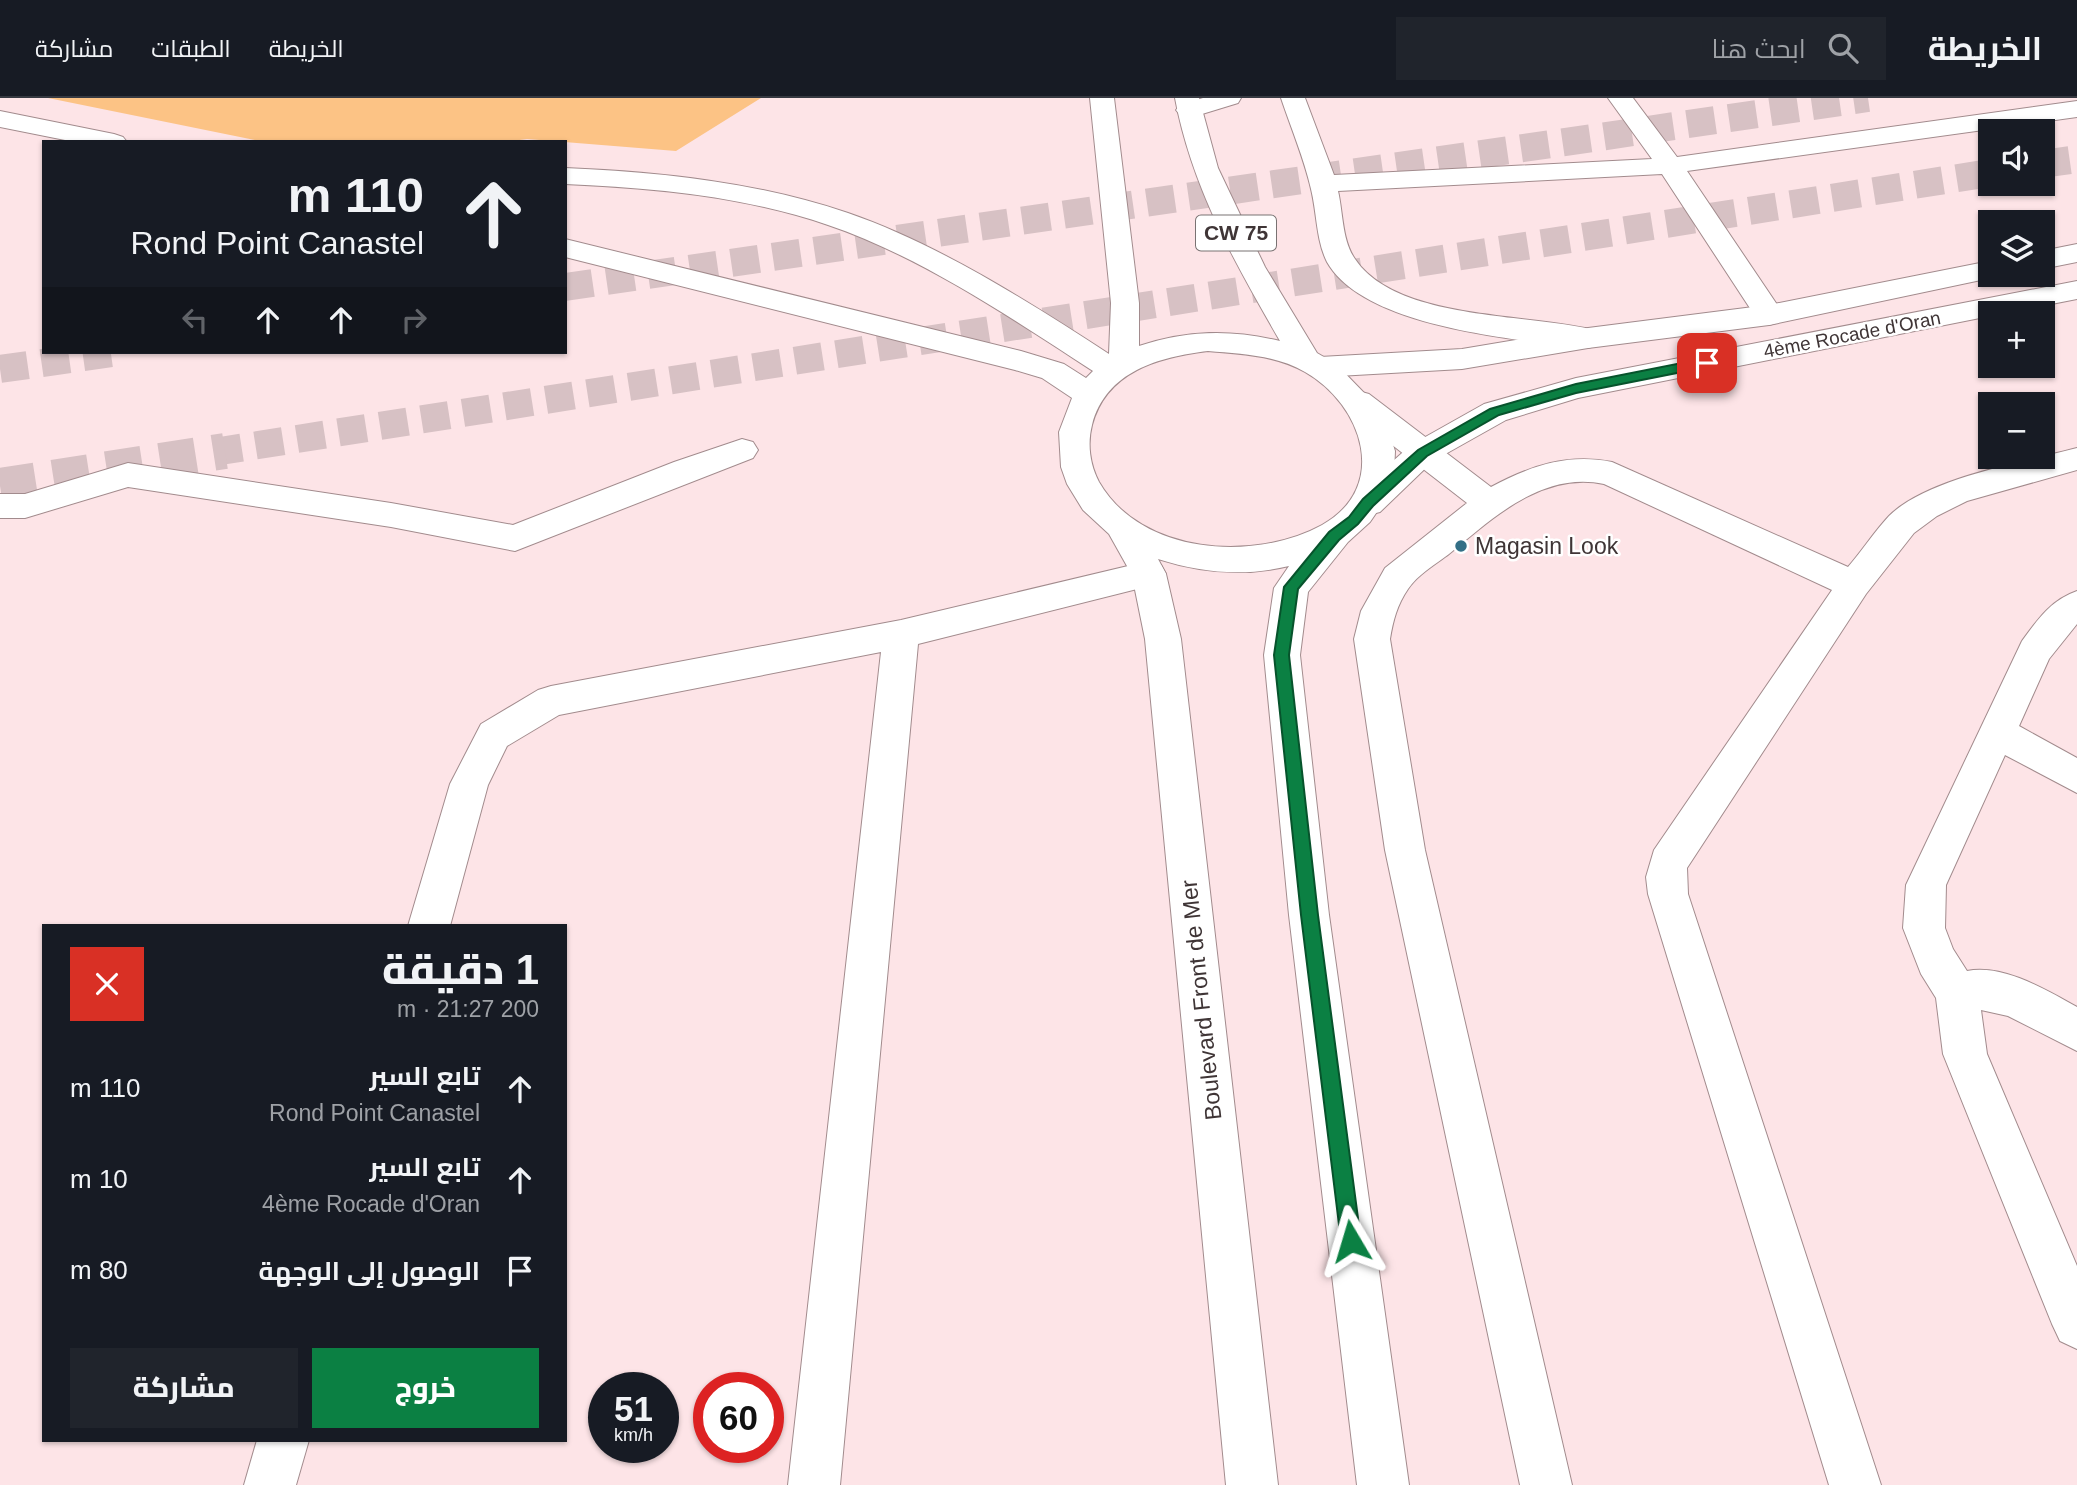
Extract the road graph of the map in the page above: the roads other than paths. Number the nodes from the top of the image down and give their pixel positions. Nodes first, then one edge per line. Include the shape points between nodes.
1 (1102, 98) edge
2 (1229, 98) edge
3 (1293, 98) edge
4 (1620, 98) edge
5 (1188, 104) edge
6 (2077, 109) edge
7 (0, 119) edge
8 (104, 140) edge
9 (1670, 166) junction
10 (567, 176) edge
11 (1323, 184) junction
12 (567, 248) edge
13 (2077, 253) edge
14 (2055, 257) edge
15 (1978, 272) edge
16 (2077, 290) edge
17 (1769, 314) junction
18 (1588, 338) junction
19 (1313, 363) junction
20 (1119, 367) junction
21 (1088, 394) junction
22 (1358, 402) junction
23 (742, 450) dead end
24 (1422, 453) junction
25 (2077, 459) edge
26 (1368, 503) junction
27 (1489, 503) junction
28 (0, 506) edge
29 (1120, 524) junction
30 (1334, 536) junction
31 (1149, 574) junction
32 (1854, 585) junction
33 (2077, 605) edge
34 (901, 634) junction
35 (1997, 732) junction
36 (2077, 776) edge
37 (430, 924) edge
38 (1957, 993) junction
39 (2077, 1030) edge
40 (2077, 1324) edge
41 (282, 1442) edge
42 (270, 1485) edge
43 (814, 1485) edge
44 (1252, 1485) edge
45 (1383, 1485) edge
46 (1546, 1485) edge
47 (1855, 1485) edge

1 - 20 main road via 1125,303
2 - 5 main road
3 - 11 main road
4 - 9 main road
5 - 19 main road, CW 75 via 1199,153 1251,266
6 - 9 main road
7 - 8 main road
9 - 11 main road
9 - 17 main road
10 - 20 main road via 712,189 839,220 935,264
11 - 18 main road via 1339,259 1358,283 1427,311 1495,326
12 - 21 main road via 1021,361 1053,371
13 - 14 main road
15 - 17 main road, 4ème Rocade d'Oran
16 - 24 main road, 4ème Rocade d'Oran via 1576,388 1495,412
17 - 18 main road, 4ème Rocade d'Oran
18 - 19 main road, 4ème Rocade d'Oran via 1462,359
19 - 20 main road via 1254,345 1208,341 1163,348
19 - 22 main road
20 - 21 main road
21 - 29 main road via 1076,419 1072,446 1079,474 1094,500
22 - 24 main road
22 - 26 main road via 1373,426 1380,452 1379,478
23 - 28 main road via 515,538 128,475 25,506
24 - 26 main road, 4ème Rocade d'Oran
24 - 27 main road
25 - 32 main road via 1957,492 1925,507 1902,524
26 - 30 main road, 4ème Rocade d'Oran
27 - 32 main road via 1518,486 1569,468 1590,468
27 - 46 main road via 1397,577 1378,611 1371,639 1405,850
29 - 30 main road via 1158,546 1203,558 1251,561 1296,553
29 - 31 main road, Boulevard Front de Mer
30 - 45 main road via 1292,587 1282,655 1309,915
31 - 34 main road
31 - 44 main road, Boulevard Front de Mer via 1163,639
32 - 47 main road via 1668,863 1665,877
33 - 35 main road via 2058,619 2035,651
34 - 37 main road via 551,701 525,715 494,735 469,784
34 - 43 main road
35 - 36 main road
35 - 38 main road via 1926,885 1924,928 1936,960
38 - 39 main road via 1970,988 1990,990
38 - 40 main road via 1965,1054
41 - 42 main road

